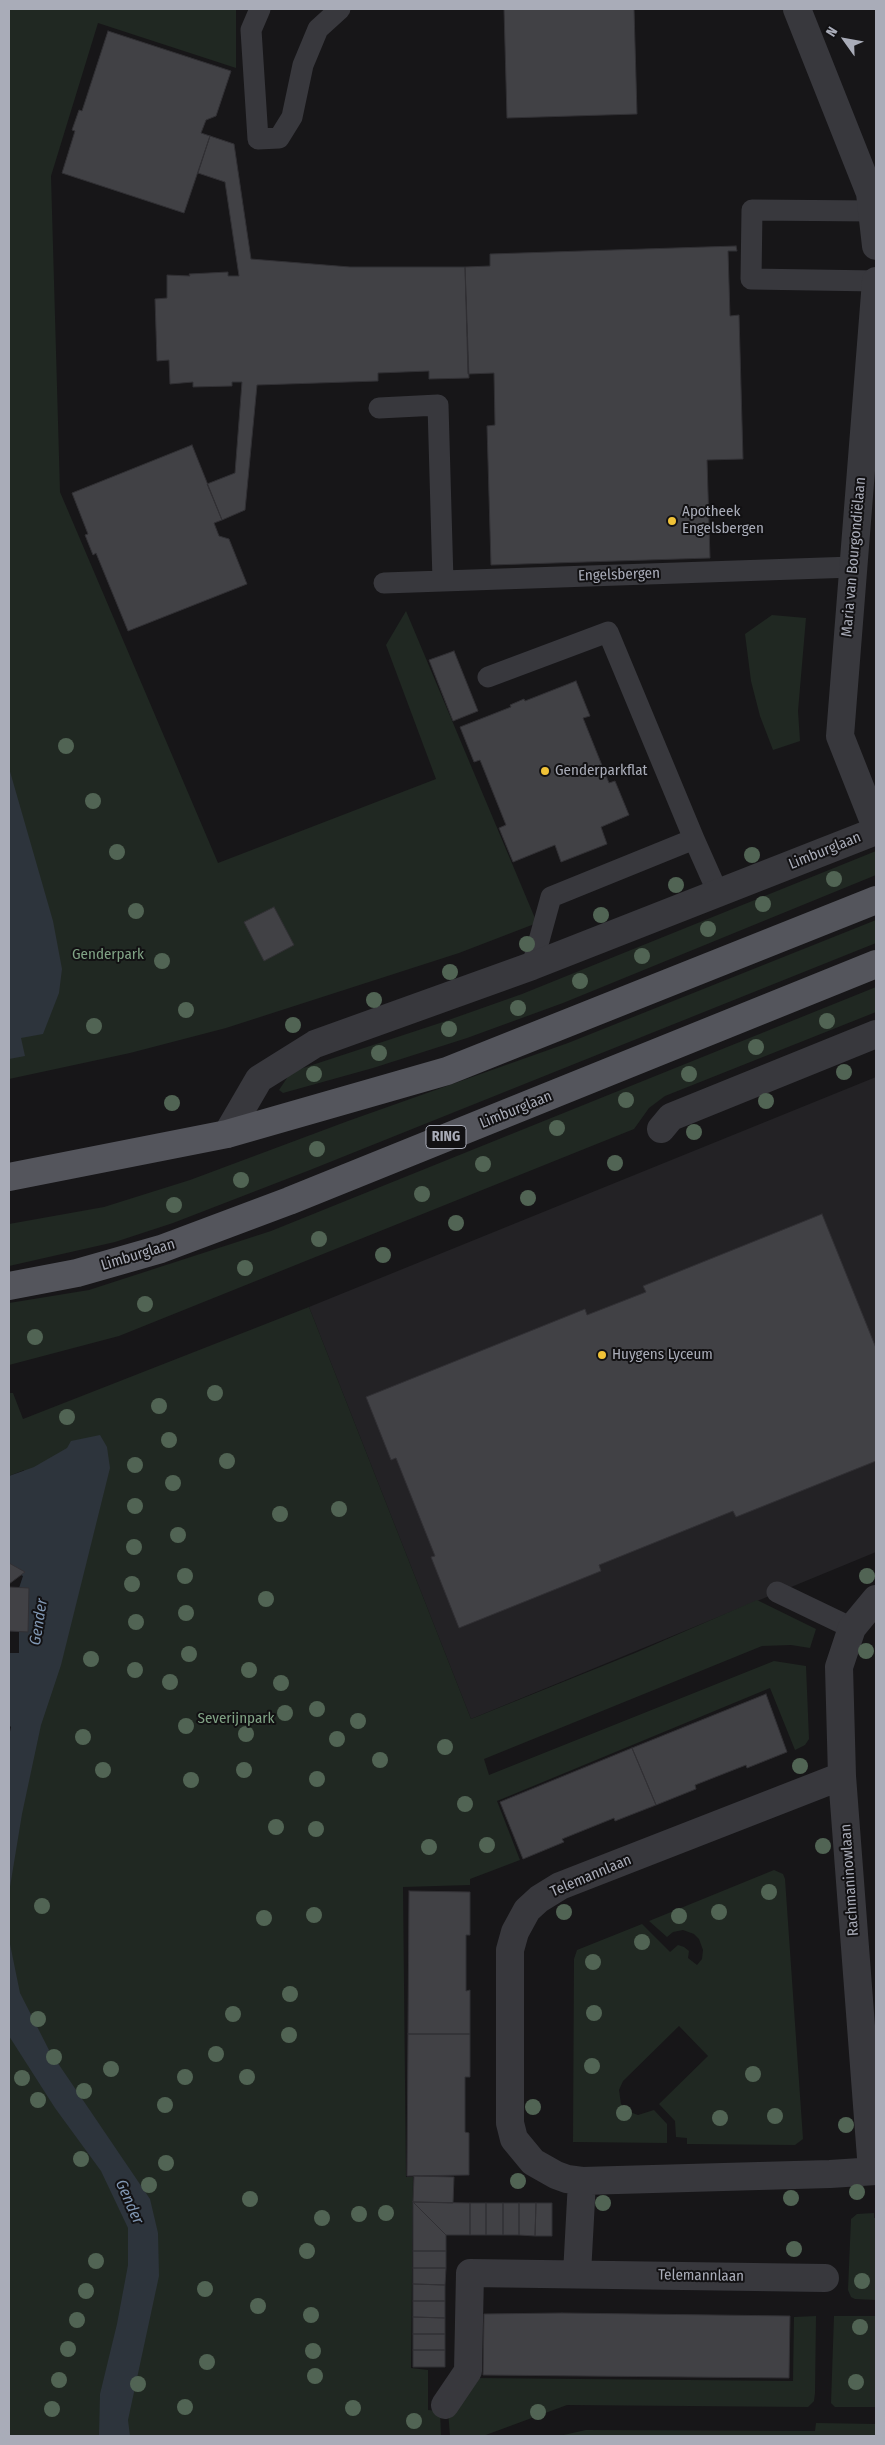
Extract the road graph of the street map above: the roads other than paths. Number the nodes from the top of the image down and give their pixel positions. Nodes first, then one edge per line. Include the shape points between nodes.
1 (260, 9) edge
2 (340, 9) edge
3 (797, 9) edge
4 (874, 211) junction
5 (876, 246) edge
6 (876, 281) edge
7 (379, 408) dead end
8 (853, 568) junction
9 (443, 581) junction
10 (384, 583) dead end
11 (488, 677) dead end
12 (876, 829) edge
13 (694, 838) junction
14 (718, 893) junction
15 (876, 900) edge
16 (876, 964) edge
17 (532, 966) junction
18 (876, 1034) edge
19 (661, 1128) dead end
20 (227, 1134) junction
21 (9, 1177) edge
22 (9, 1286) edge
23 (776, 1592) dead end
24 (876, 1599) edge
25 (852, 1628) junction
26 (842, 1776) junction
27 (874, 2171) edge
28 (582, 2180) junction
29 (577, 2274) junction
30 (825, 2278) dead end
31 (445, 2404) dead end

1 - 2 lane via 251,30 258,139 279,138 292,117 304,65 318,28
3 - 4 street via 870,192
4 - 5 street
4 - 6 lane via 752,210 750,279
6 - 8 street, Maria van Bourgondiëlaan
7 - 9 lane via 438,405
8 - 9 lane, Engelsbergen
8 - 12 street, Maria van Bourgondiëlaan via 840,736
9 - 10 lane, Engelsbergen
11 - 13 lane via 608,632
12 - 14 street, Limburglaan
13 - 14 lane
13 - 17 lane via 552,897
14 - 17 street, Limburglaan
15 - 20 main road via 447,1071
16 - 22 main road, Limburglaan / RING via 161,1250 77,1273
17 - 20 street, Limburglaan via 315,1044 259,1079
18 - 19 street via 670,1117
20 - 21 main road
23 - 25 lane
24 - 25 street, Rachmaninowlaan
25 - 26 street, Rachmaninowlaan via 839,1666
26 - 27 street, Rachmaninowlaan
26 - 28 street, Telemannlaan via 560,1886 527,1910 510,1950 510,2123 514,2139 533,2162 556,2175
27 - 28 street, Telemannlaan
28 - 29 street
29 - 30 street, Telemannlaan
29 - 31 street, Telemannlaan via 470,2274 468,2371

